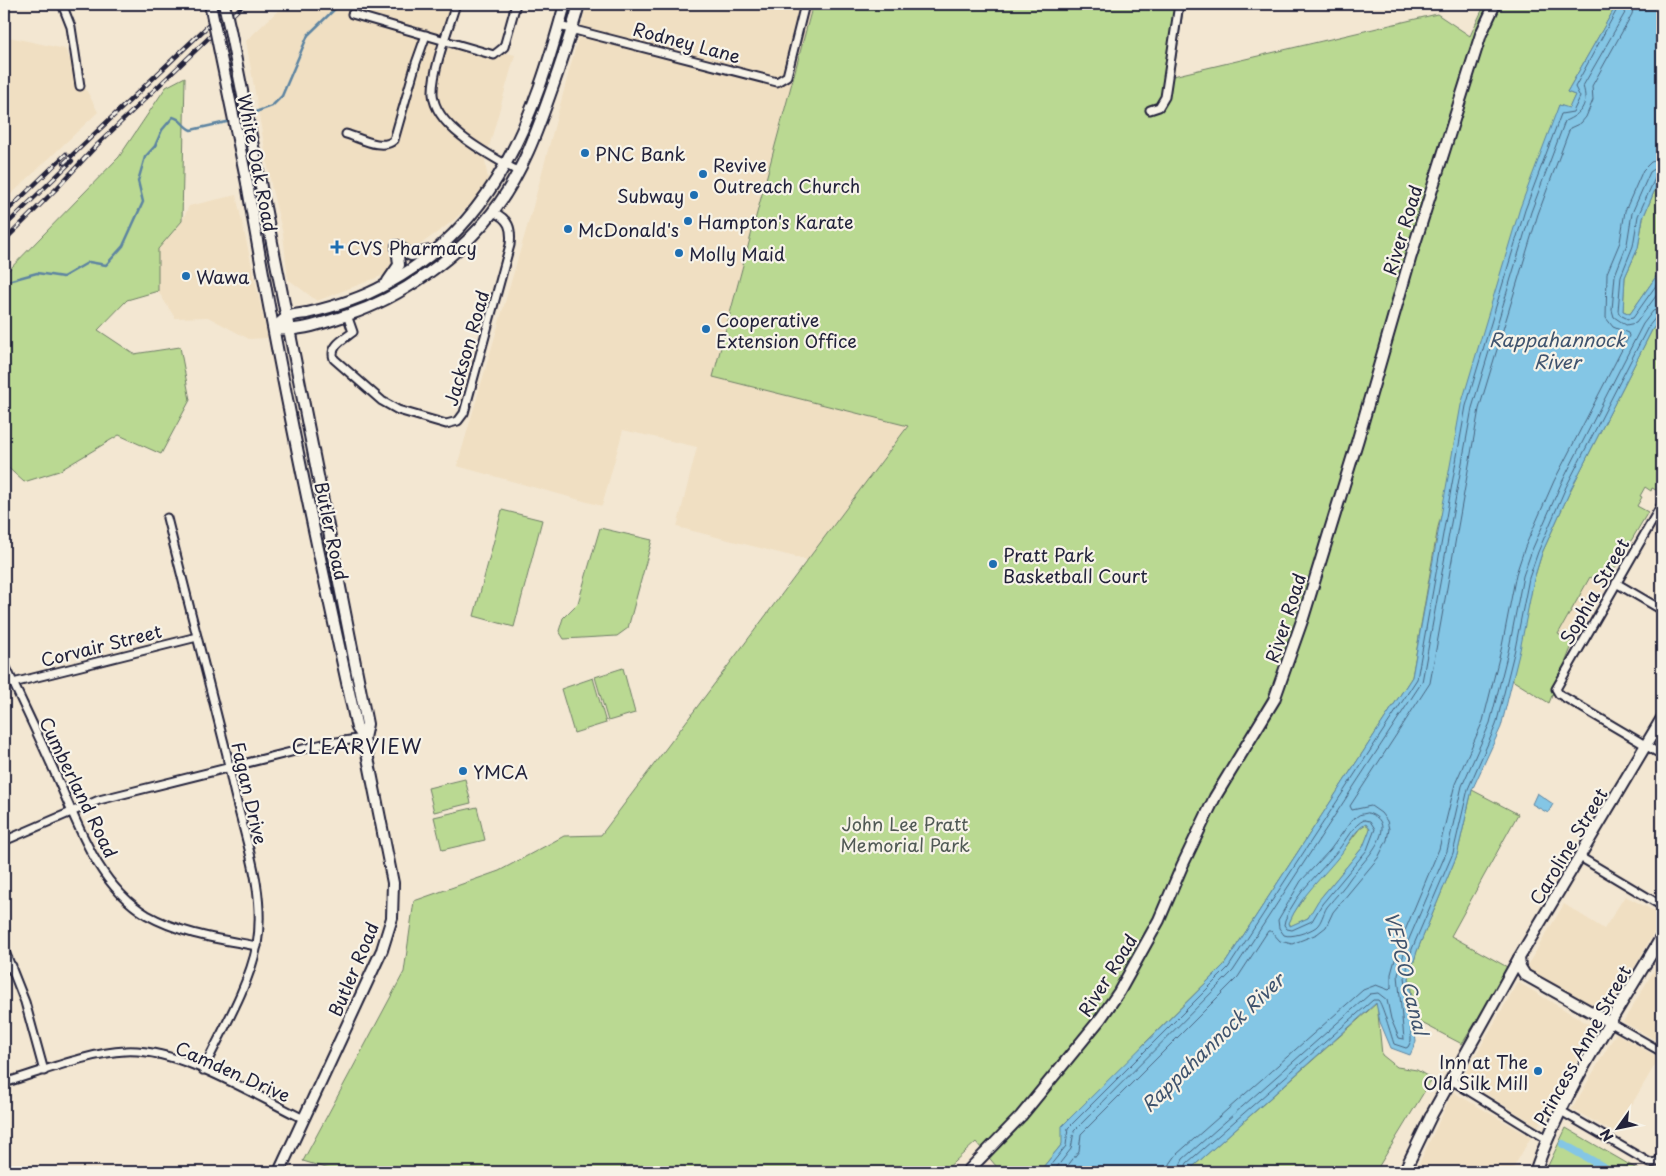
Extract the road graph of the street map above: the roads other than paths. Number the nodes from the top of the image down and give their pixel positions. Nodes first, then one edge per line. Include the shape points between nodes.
1 (62, 4) edge
2 (210, 4) edge
3 (224, 4) edge
4 (456, 4) edge
5 (516, 4) edge
6 (566, 4) edge
7 (579, 4) edge
8 (805, 4) edge
9 (1179, 4) edge
10 (1495, 4) edge
11 (352, 14) dead end
12 (559, 26) junction
13 (572, 28) junction
14 (426, 36) junction
15 (446, 41) junction
16 (80, 86) dead end
17 (1150, 110) dead end
18 (346, 134) dead end
19 (506, 164) junction
20 (518, 172) junction
21 (493, 212) junction
22 (435, 249) junction
23 (384, 286) junction
24 (347, 315) junction
25 (287, 317) junction
26 (274, 329) junction
27 (290, 330) junction
28 (1662, 504) edge
29 (167, 518) dead end
30 (1616, 583) junction
31 (1662, 610) edge
32 (197, 637) junction
33 (4, 663) edge
34 (13, 683) junction
35 (1662, 718) edge
36 (364, 738) junction
37 (1646, 745) junction
38 (1662, 755) edge
39 (228, 768) junction
40 (72, 810) junction
41 (4, 841) edge
42 (1580, 857) junction
43 (1662, 906) edge
44 (1662, 936) edge
45 (257, 946) junction
46 (4, 949) edge
47 (1519, 958) junction
48 (12, 966) junction
49 (4, 968) edge
50 (1525, 975) junction
51 (1502, 990) junction
52 (1588, 1010) junction
53 (1611, 1023) junction
54 (1602, 1038) junction
55 (1662, 1052) edge
56 (203, 1070) junction
57 (44, 1071) junction
58 (1451, 1080) junction
59 (4, 1083) edge
60 (1561, 1111) junction
61 (304, 1119) junction
62 (1547, 1139) junction
63 (1662, 1157) edge
64 (279, 1172) edge
65 (967, 1172) edge
66 (1404, 1172) edge
67 (1535, 1172) edge

1 - 16 street via 71,27
2 - 26 main road, White Oak Road, bridge
3 - 25 main road, White Oak Road, bridge
4 - 15 street
5 - 15 street via 504,47 498,54 489,55
6 - 12 main road
7 - 13 main road
8 - 13 street, Rodney Lane via 786,76 777,82
9 - 17 street via 1164,100 1159,107
10 - 65 main road, River Road via 1479,42 1410,259 1303,618 1274,700 1215,797 1159,920 1119,992 1021,1116
11 - 14 street
12 - 13 street, Rodney Lane
12 - 19 main road via 533,108
13 - 20 main road via 544,114
14 - 15 street
14 - 18 street via 394,140 381,145
15 - 19 street via 434,84 437,109 449,125
19 - 20 street
19 - 22 main road via 474,213
20 - 21 main road
21 - 24 main road via 458,248 420,278 369,308
21 - 24 street, Jackson Road via 506,220 510,227 510,245 464,413 458,421 446,424 390,406 334,359 333,350 353,332
22 - 23 main road
22 - 23 main road via 412,255 397,246 399,265
23 - 25 main road via 352,299
24 - 27 main road
25 - 26 main road
25 - 27 main road, White Oak Road
26 - 27 main road
26 - 36 main road, Butler Road via 354,718
27 - 36 main road, Butler Road via 367,724
28 - 30 street, Sophia Street
29 - 32 street, Fagan Drive
30 - 31 street
30 - 37 street, Sophia Street via 1556,687 1559,694
32 - 34 street, Corvair Street
32 - 39 street, Fagan Drive
33 - 34 street, Cumberland Road
34 - 40 street, Cumberland Road
35 - 37 main road, Caroline Street
36 - 39 street via 323,744
36 - 61 main road, Butler Road via 390,864 394,893 392,918 382,950
37 - 38 street
37 - 42 main road, Caroline Street
39 - 40 street via 98,800
39 - 45 street, Fagan Drive via 256,888 260,917
40 - 41 street
40 - 45 street, Cumberland Road via 102,870 133,905 156,919 193,933
42 - 43 street
42 - 47 main road, Caroline Street
44 - 53 main road, Princess Anne Street
45 - 56 street, Fagan Drive via 248,977
46 - 48 street
47 - 50 main road
47 - 51 main road, Caroline Street
48 - 49 street
48 - 57 street
50 - 51 main road, Caroline Street via 1516,974
50 - 52 main road
51 - 58 main road, Caroline Street
52 - 53 main road
52 - 54 main road via 1602,1025
53 - 54 main road, Princess Anne Street
53 - 55 street
54 - 60 main road, Princess Anne Street
56 - 57 street, Camden Drive via 166,1056 128,1050
56 - 61 street, Camden Drive
57 - 59 street, Camden Drive
58 - 62 street
58 - 66 main road, Caroline Street
60 - 62 main road, Princess Anne Street
60 - 63 street via 1653,1163
61 - 64 main road, Butler Road
62 - 67 main road, Princess Anne Street

